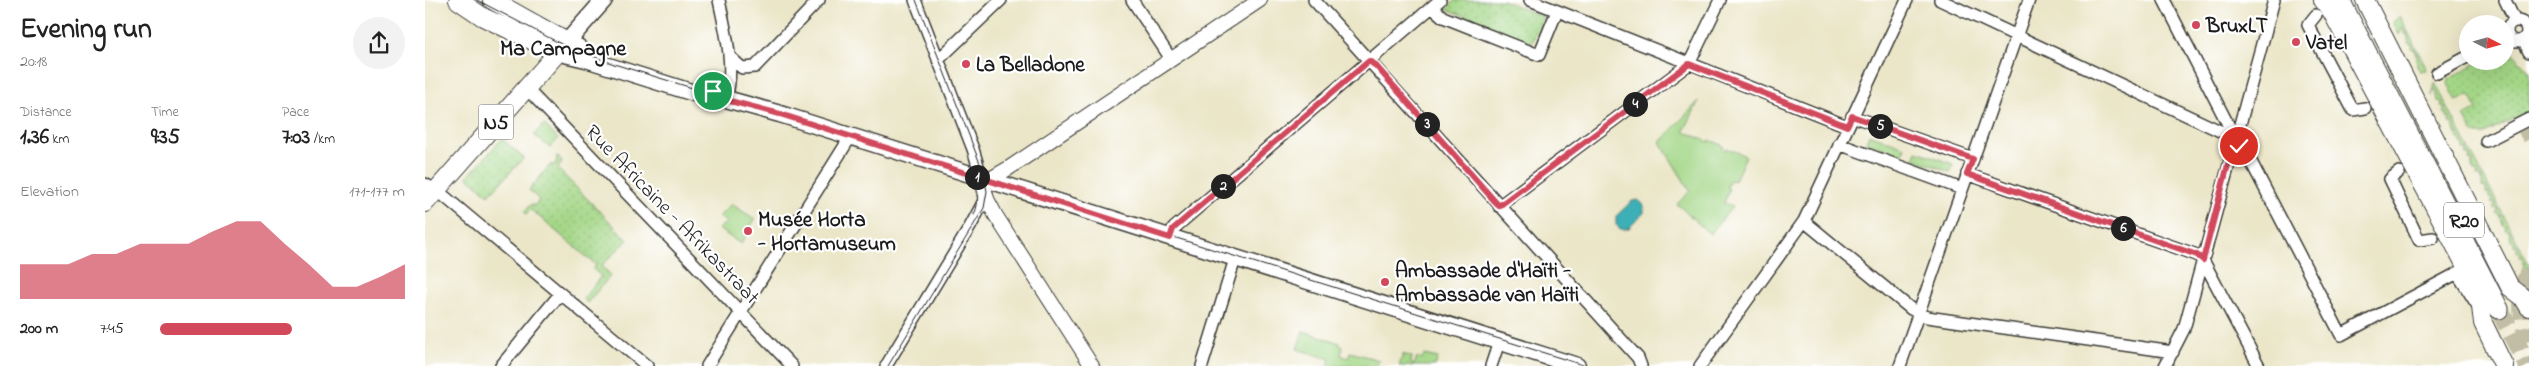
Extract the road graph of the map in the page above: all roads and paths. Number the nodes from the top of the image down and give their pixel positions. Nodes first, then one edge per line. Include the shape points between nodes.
1 (459, 0) edge
2 (493, 0) edge
3 (604, 0) edge
4 (719, 0) edge
5 (819, 0) edge
6 (915, 0) edge
7 (1001, 0) edge
8 (1132, 0) edge
9 (1260, 0) edge
10 (1314, 0) edge
11 (1530, 0) edge
12 (1720, 0) edge
13 (1907, 0) edge
14 (1940, 0) edge
15 (2029, 0) edge
16 (2164, 0) edge
17 (2340, 0) edge
18 (2350, 0) edge
19 (2365, 0) edge
20 (2505, 0) edge
21 (1436, 3) edge
22 (2273, 5) edge
23 (2320, 8) edge
24 (1557, 11) junction
25 (2523, 21) edge
26 (2017, 36) junction
27 (2523, 39) junction
28 (2514, 40) edge
29 (561, 47) junction
30 (2529, 52) edge
31 (731, 58) junction
32 (1171, 59) junction
33 (938, 60) junction
34 (1369, 61) junction
35 (2459, 61) edge
36 (1689, 64) junction
37 (2437, 73) dead end
38 (526, 88) junction
39 (2408, 89) junction
40 (726, 100) junction
41 (2373, 105) junction
42 (1850, 121) junction
43 (2524, 124) edge
44 (2235, 138) junction
45 (2416, 138) junction
46 (849, 139) junction
47 (2487, 141) dead end
48 (1839, 144) junction
49 (1973, 159) junction
50 (2450, 171) junction
51 (2399, 172) dead end
52 (1967, 174) junction
53 (982, 179) junction
54 (2423, 184) junction
55 (1962, 189) junction
56 (429, 193) edge
57 (986, 197) junction
58 (1499, 206) junction
59 (1804, 221) junction
60 (1170, 238) junction
61 (2433, 238) dead end
62 (1235, 259) junction
63 (2203, 260) junction
64 (2457, 273) junction
65 (560, 294) junction
66 (2529, 306) edge
67 (2496, 307) junction
68 (741, 312) junction
69 (1919, 314) junction
70 (1499, 342) junction
71 (2173, 352) junction
72 (501, 366) edge
73 (647, 366) edge
74 (707, 366) edge
75 (791, 366) edge
76 (885, 366) edge
77 (1092, 366) edge
78 (1201, 366) edge
79 (1491, 366) edge
80 (1577, 366) edge
81 (1641, 366) edge
82 (1700, 366) edge
83 (1900, 366) edge
84 (2165, 366) edge
85 (2259, 366) edge
86 (2504, 366) edge

1 - 29 main road via 483,17
2 - 29 main road
3 - 29 main road, N5
4 - 31 street
5 - 31 street via 755,67 742,68
6 - 33 street
7 - 33 street
8 - 32 street
9 - 32 street
10 - 34 street
11 - 24 street
12 - 36 street
13 - 42 street
14 - 26 street
15 - 26 street
16 - 44 street
17 - 45 highway, R20
18 - 45 highway, R20
19 - 39 main road
20 - 25 street
21 - 24 street via 1443,17 1539,55
21 - 34 street
22 - 44 street
23 - 41 main road via 2332,12
23 - 41 street via 2308,25 2353,110
24 - 36 street
25 - 27 street via 2527,33
26 - 44 street
26 - 49 street
27 - 28 street
27 - 30 street
29 - 38 main road, N5
29 - 40 main road via 589,52 713,91
31 - 40 street
32 - 53 street via 1009,168 992,178
33 - 53 street
34 - 58 street
34 - 60 street via 1173,229
35 - 37 street
36 - 42 street
36 - 58 street
38 - 56 main road, N5
38 - 68 street, Rue Africaine - Afrikastraat
39 - 45 main road
39 - 50 main road
40 - 46 main road
41 - 45 main road
41 - 54 main road
42 - 48 street
42 - 49 street
43 - 47 street
44 - 63 street
44 - 64 street via 2247,154 2341,335
45 - 50 main road
45 - 54 main road
45 - 67 highway, R20
46 - 53 main road
46 - 68 street
48 - 55 street
48 - 59 street
49 - 52 street
50 - 66 main road via 2510,286
51 - 61 street via 2390,179 2419,240
52 - 55 street
52 - 63 street via 2197,255
53 - 57 street
53 - 60 main road
54 - 64 main road
55 - 69 street
56 - 65 street
57 - 76 street via 971,227
57 - 77 street
58 - 81 street via 1638,358
59 - 69 street
59 - 82 street
60 - 62 main road
62 - 70 main road
62 - 78 street
63 - 71 street
63 - 85 street
64 - 67 main road
65 - 72 street
65 - 73 street
67 - 86 main road via 2483,323
68 - 74 street
68 - 75 street, Rue Africaine - Afrikastraat
69 - 71 street
69 - 83 street
70 - 79 street
70 - 80 main road
71 - 84 street

